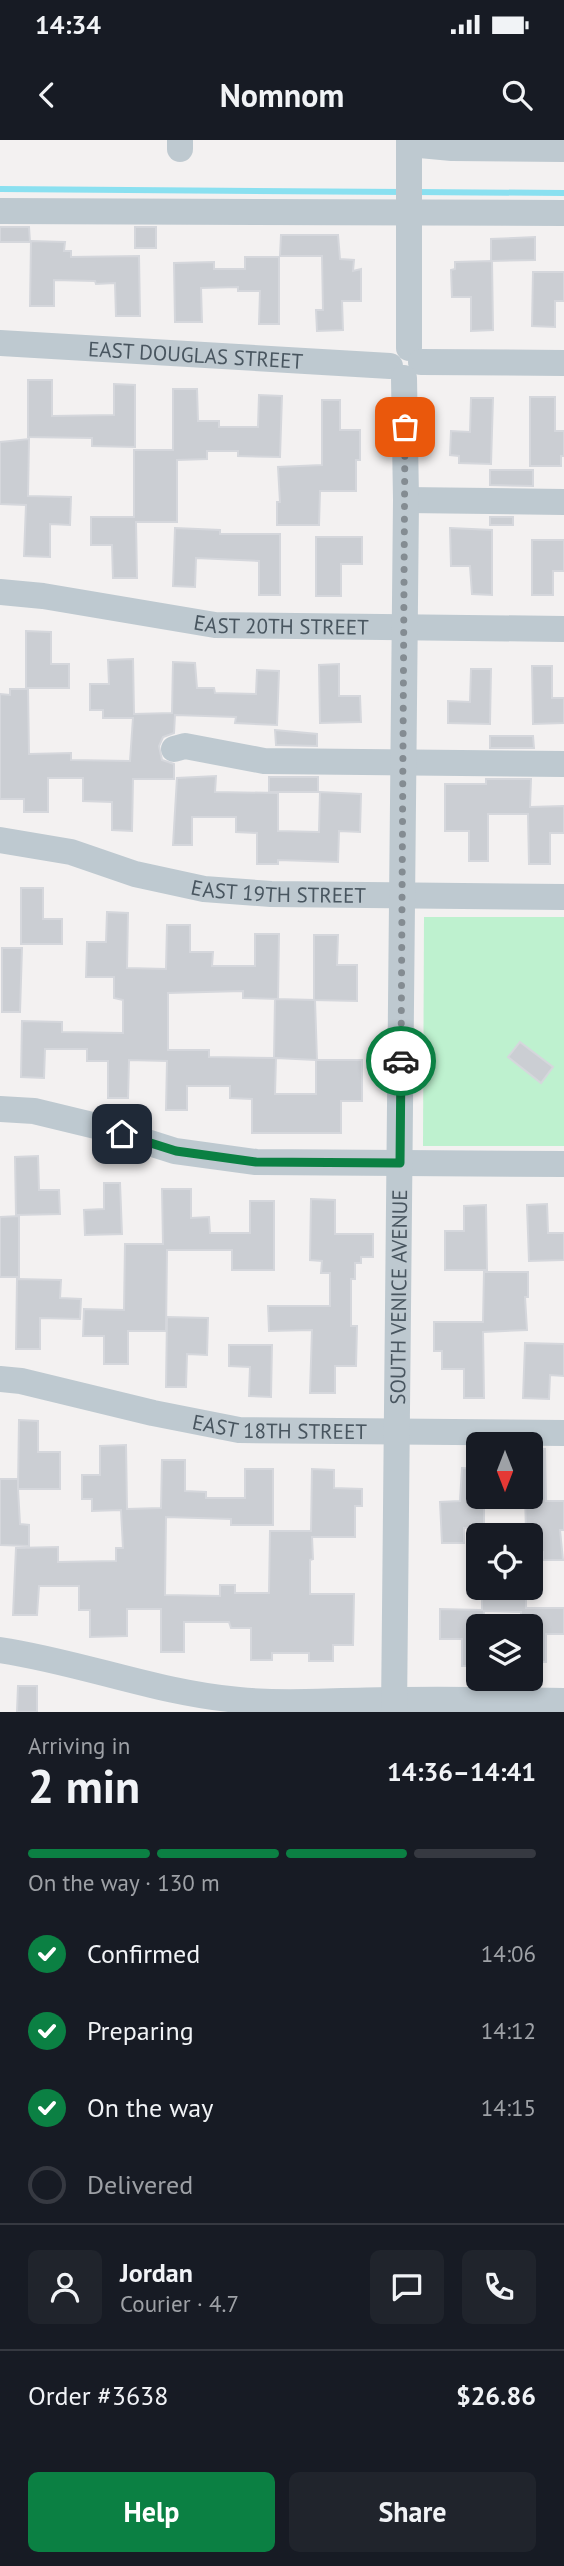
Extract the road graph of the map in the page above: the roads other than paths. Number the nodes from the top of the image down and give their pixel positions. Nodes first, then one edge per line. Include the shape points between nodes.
1 (409, 142) edge
2 (564, 149) edge
3 (0, 211) edge
4 (409, 211) junction
5 (564, 213) edge
6 (0, 342) edge
7 (564, 363) edge
8 (406, 364) junction
9 (406, 500) junction
10 (564, 502) edge
11 (0, 592) edge
12 (403, 628) junction
13 (564, 629) edge
14 (174, 749) dead end
15 (402, 762) junction
16 (564, 764) edge
17 (0, 840) edge
18 (402, 897) junction
19 (564, 897) edge
20 (0, 1109) edge
21 (400, 1163) junction
22 (564, 1164) edge
23 (0, 1379) edge
24 (397, 1432) junction
25 (564, 1433) edge
26 (0, 1650) edge
27 (564, 1701) edge
28 (394, 1706) edge

1 - 2 street via 452,149
1 - 4 street, SOUTH VENICE AVENUE
3 - 4 street
4 - 5 street
4 - 8 street, SOUTH VENICE AVENUE
6 - 8 street, EAST DOUGLAS STREET
7 - 8 street, EAST DOUGLAS STREET
8 - 9 street, SOUTH VENICE AVENUE
9 - 10 street
9 - 12 street, SOUTH VENICE AVENUE
11 - 12 street, EAST 20TH STREET via 215,625
12 - 13 street, EAST 20TH STREET
12 - 15 street, SOUTH VENICE AVENUE
14 - 15 street via 185,746 264,761
15 - 16 street
15 - 18 street, SOUTH VENICE AVENUE
17 - 18 street, EAST 19TH STREET via 71,852 135,874 204,889
18 - 19 street, EAST 19TH STREET
18 - 21 street, SOUTH VENICE AVENUE
20 - 21 street via 34,1111 176,1151 256,1162
21 - 22 street
21 - 24 street, SOUTH VENICE AVENUE
23 - 24 street, EAST 18TH STREET via 239,1430
24 - 25 street, EAST 18TH STREET
24 - 28 street, SOUTH VENICE AVENUE
26 - 28 street via 38,1655 172,1691 240,1701
27 - 28 street

